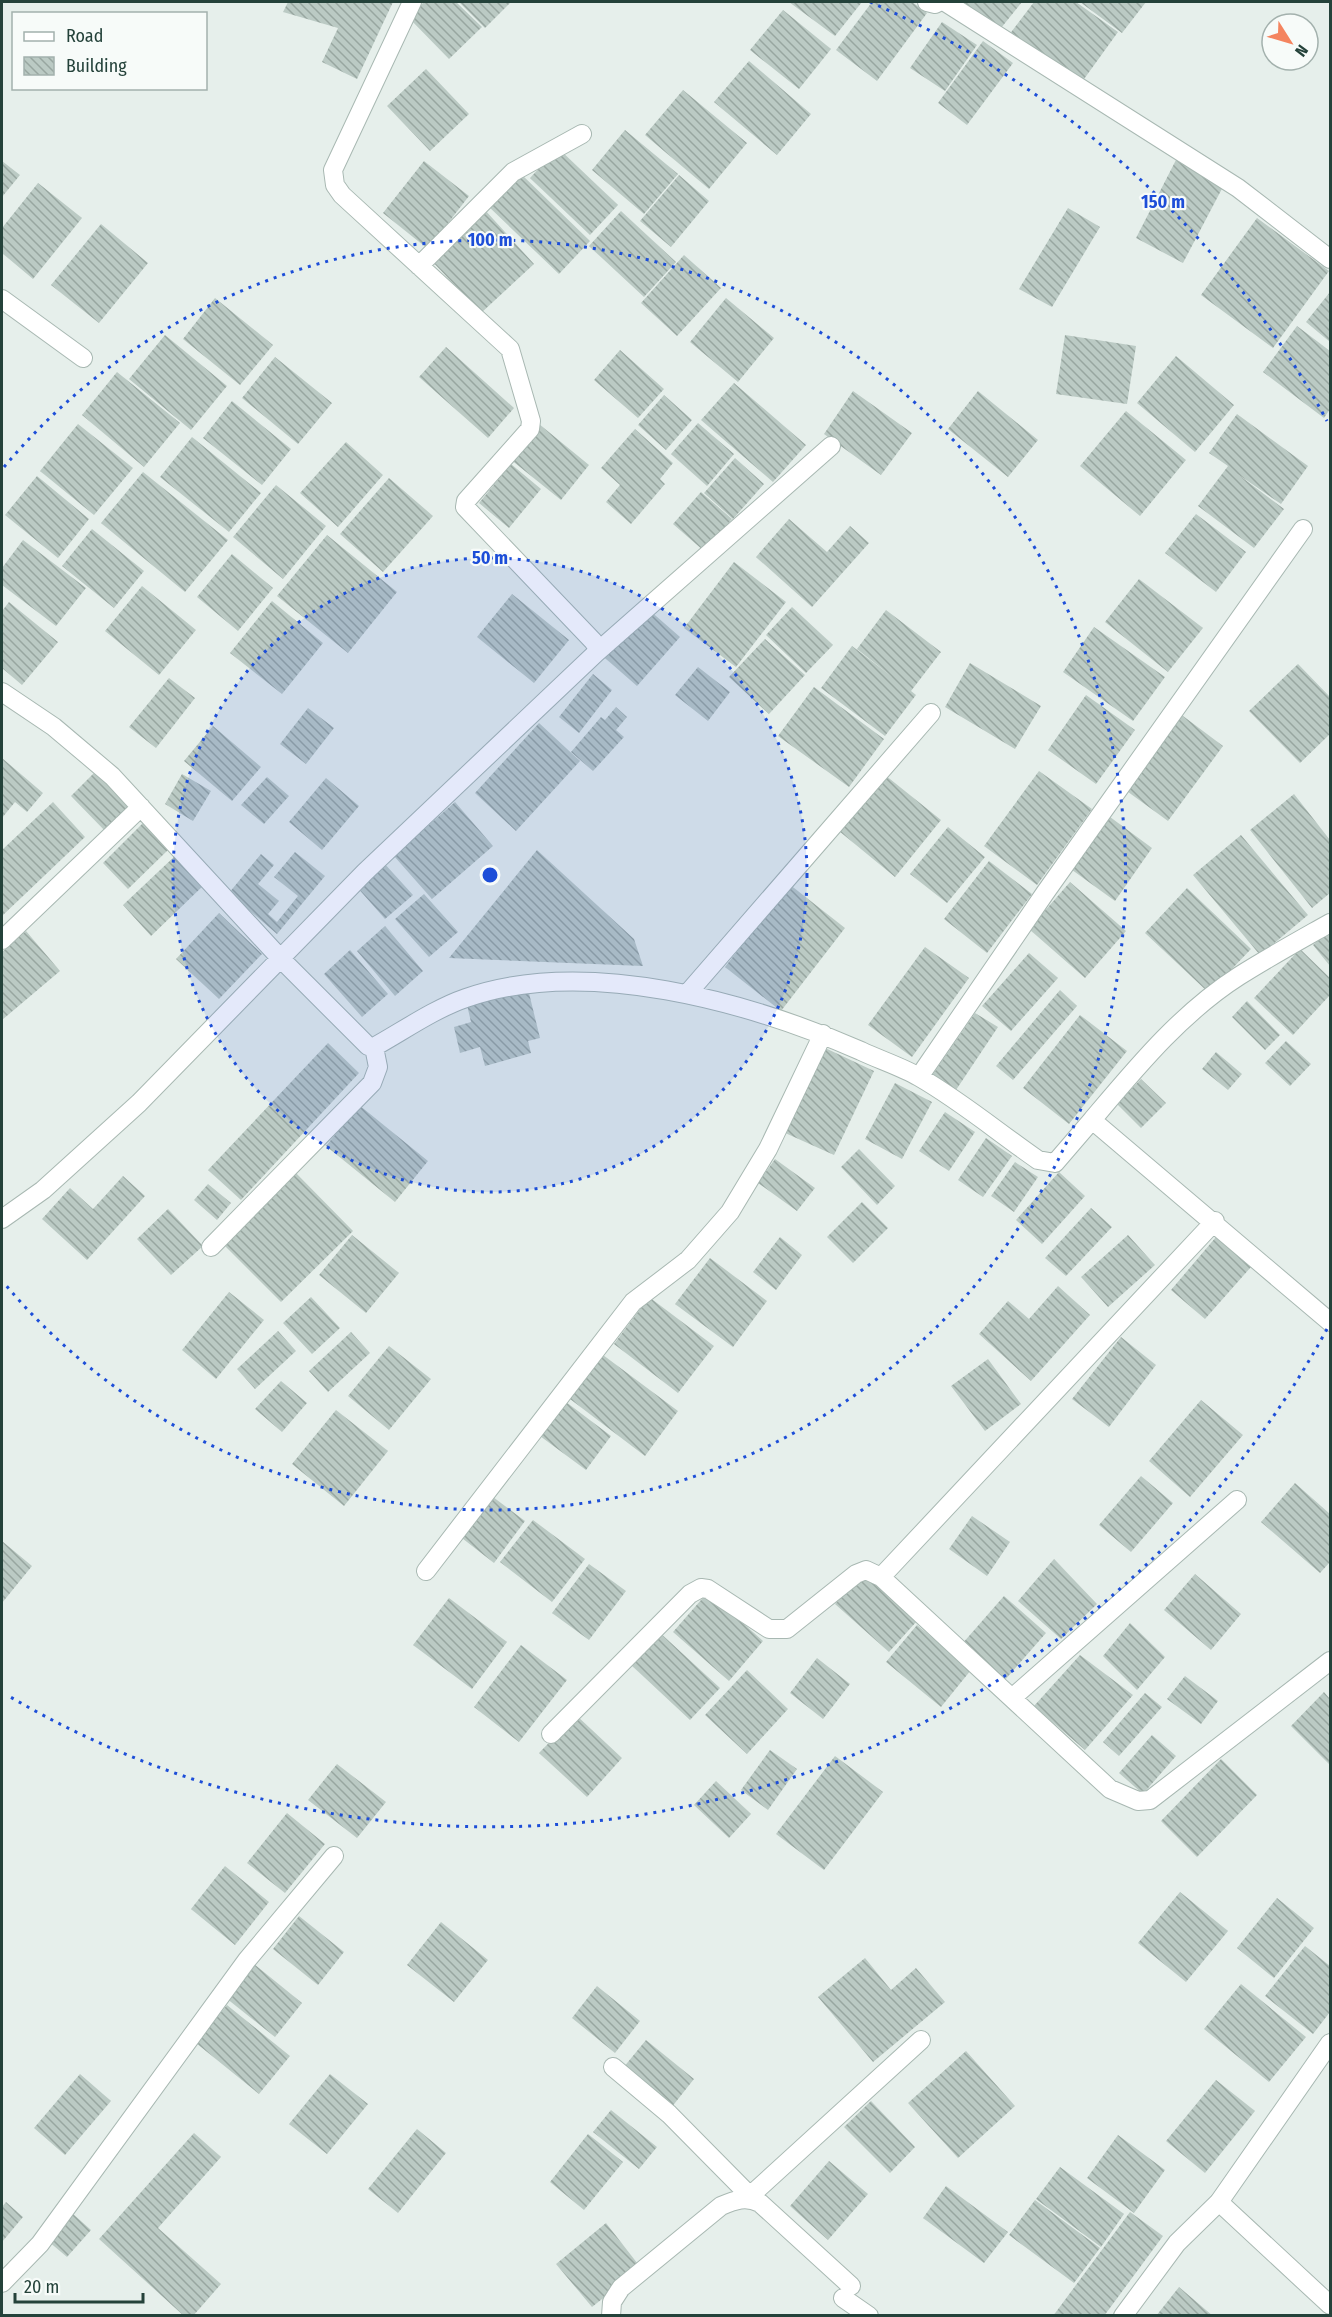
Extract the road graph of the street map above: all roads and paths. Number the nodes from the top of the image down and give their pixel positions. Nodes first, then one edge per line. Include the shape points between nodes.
1 (412, 2) edge
2 (927, 2) edge
3 (939, 2) edge
4 (945, 2) edge
5 (582, 134) dead end
6 (1330, 259) edge
7 (420, 266) junction
8 (2, 298) edge
9 (83, 358) dead end
10 (831, 446) dead end
11 (1303, 529) dead end
12 (596, 653) junction
13 (2, 692) edge
14 (931, 713) dead end
15 (141, 807) junction
16 (1330, 923) edge
17 (2, 940) edge
18 (281, 959) junction
19 (687, 994) junction
20 (823, 1034) junction
21 (374, 1047) junction
22 (919, 1077) junction
23 (1092, 1120) junction
24 (2, 1219) edge
25 (1215, 1221) junction
26 (212, 1247) dead end
27 (1330, 1322) edge
28 (1237, 1500) dead end
29 (426, 1571) dead end
30 (881, 1577) junction
31 (1330, 1661) edge
32 (1012, 1698) junction
33 (551, 1734) dead end
34 (333, 1856) dead end
35 (921, 2040) dead end
36 (1330, 2043) edge
37 (613, 2067) dead end
38 (752, 2198) junction
39 (1219, 2202) junction
40 (2, 2283) edge
41 (1330, 2305) edge
42 (611, 2316) edge
43 (869, 2316) edge
44 (1123, 2316) edge

1 - 7 street via 333,170 333,178 342,195
2 - 3 street
4 - 6 street via 1238,188
5 - 7 street via 513,172
7 - 12 street via 510,349 531,421 527,433 466,501 466,511 594,641
8 - 9 street
10 - 12 street
11 - 22 street
12 - 18 street via 365,872
13 - 15 street via 54,727 112,776
14 - 19 street
15 - 17 street
15 - 18 street
16 - 23 street via 1238,976 1187,1017 1141,1061
18 - 21 street via 360,1041
18 - 24 street via 139,1103 43,1190
19 - 20 street
19 - 21 street via 665,988 550,981 506,987 464,999
20 - 22 street
20 - 29 street via 768,1149 730,1212 688,1260 633,1302
21 - 26 street via 378,1066 372,1083
22 - 23 street via 1049,1164
23 - 25 street
25 - 27 street
25 - 30 street
28 - 32 street
30 - 32 street
30 - 33 street via 871,1570 862,1570 787,1629 778,1630 769,1629 701,1588 690,1594
31 - 32 street via 1150,1800 1137,1801 1110,1789
34 - 40 street via 247,1960 40,2244
35 - 38 street
36 - 39 street
37 - 38 street via 669,2114
38 - 42 street via 736,2199 712,2214 621,2288 612,2302
38 - 43 street
39 - 41 street
39 - 44 street via 1177,2243

